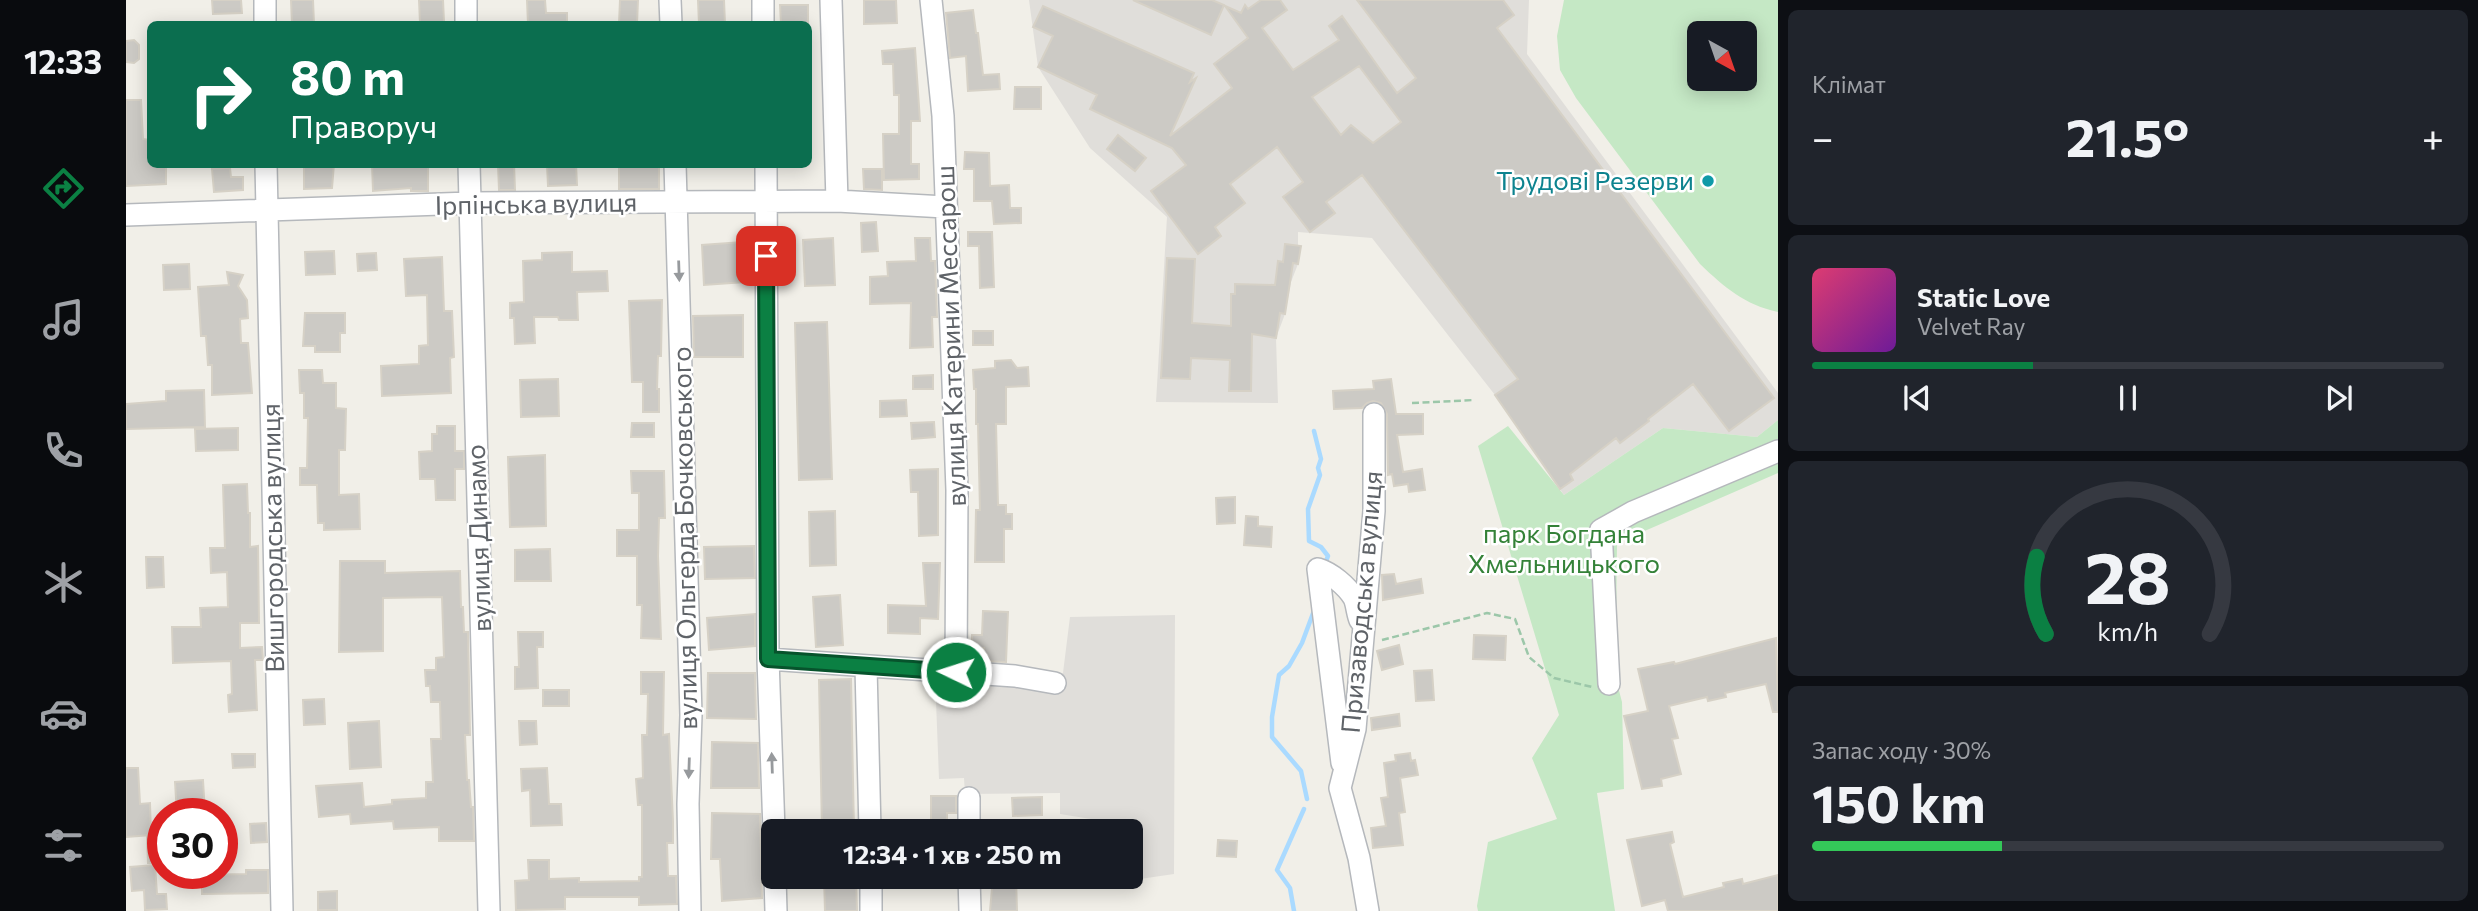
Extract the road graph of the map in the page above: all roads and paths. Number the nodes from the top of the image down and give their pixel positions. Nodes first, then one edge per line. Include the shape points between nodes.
1 (265, 0) edge
2 (466, 0) edge
3 (763, 0) edge
4 (831, 0) edge
5 (932, 0) edge
6 (265, 21) edge
7 (466, 21) edge
8 (763, 21) edge
9 (266, 168) edge
10 (469, 168) edge
11 (675, 168) edge
12 (765, 168) edge
13 (837, 201) junction
14 (470, 203) junction
15 (677, 203) junction
16 (766, 203) junction
17 (945, 207) junction
18 (267, 210) junction
19 (126, 215) edge
20 (1474, 400) dead end
21 (1412, 403) dead end
22 (1374, 414) dead end
23 (1778, 451) edge
24 (1362, 636) junction
25 (768, 659) junction
26 (866, 667) junction
27 (956, 672) junction
28 (1055, 683) dead end
29 (1601, 686) joint
30 (1343, 775) junction
31 (969, 798) dead end
32 (774, 819) edge
33 (870, 819) edge
34 (969, 819) edge
35 (775, 889) edge
36 (871, 889) edge
37 (970, 889) edge
38 (282, 911) edge
39 (489, 911) edge
40 (690, 911) edge
41 (776, 911) edge
42 (871, 911) edge
43 (970, 911) edge
44 (1368, 911) edge

1 - 6 street
2 - 7 street
3 - 8 street
4 - 13 street
5 - 17 street, вулиця Катерини Мессарош via 943,116
9 - 18 street, Вишгородська вулиця
10 - 14 street, вулиця Динамо
11 - 15 street, вулиця Ольгерда Бочковського
12 - 16 street
13 - 16 street, Ірпінська вулиця
13 - 17 street, Ірпінська вулиця
14 - 15 street, Ірпінська вулиця
14 - 18 street, Ірпінська вулиця
14 - 39 street, вулиця Динамо
15 - 16 street, Ірпінська вулиця
15 -> 40 street, вулиця Ольгерда Бочковського via 691,715
16 - 25 street
17 - 27 street, вулиця Катерини Мессарош via 957,490
18 - 19 street, Ірпінська вулиця
18 - 38 street, Вишгородська вулиця
20 - 21 path
22 - 24 street, Призаводська вулиця via 1374,511
23 - 29 street via 1601,530
24 - 29 path via 1425,630 1486,613 1515,620 1529,657 1554,677
24 - 30 street, Призаводська вулиця via 1355,729
24 - 30 street via 1353,598 1322,570
25 - 26 street
32 -> 25 street
26 - 27 street
26 - 33 street
27 - 28 street
30 - 44 street, Призаводська вулиця via 1340,788
31 - 34 street
35 - 41 street
36 - 42 street
37 - 43 street

